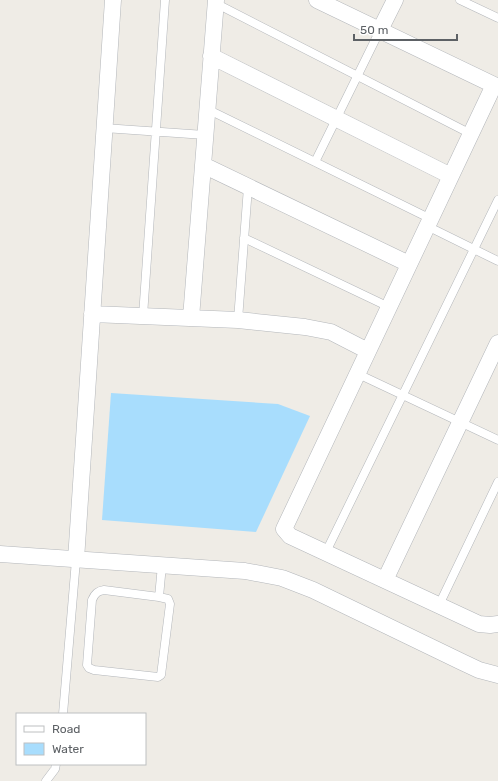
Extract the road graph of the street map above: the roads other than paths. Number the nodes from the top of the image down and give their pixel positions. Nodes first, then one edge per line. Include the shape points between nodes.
1 (113, 0) edge
2 (165, 0) edge
3 (317, 0) edge
4 (395, 0) edge
5 (460, 0) edge
6 (215, 2) edge
7 (334, 4) edge
8 (498, 18) edge
9 (380, 30) junction
10 (211, 56) junction
11 (357, 76) junction
12 (496, 86) edge
13 (207, 109) junction
14 (336, 119) junction
15 (104, 128) junction
16 (156, 131) junction
17 (471, 134) junction
18 (205, 135) junction
19 (316, 162) junction
20 (203, 165) junction
21 (451, 176) junction
22 (248, 187) junction
23 (498, 200) edge
24 (429, 223) junction
25 (244, 238) junction
26 (474, 249) junction
27 (498, 261) edge
28 (409, 264) junction
29 (389, 307) junction
30 (92, 314) junction
31 (143, 316) junction
32 (191, 318) junction
33 (238, 320) junction
34 (498, 343) edge
35 (368, 351) junction
36 (358, 374) junction
37 (403, 395) junction
38 (461, 422) junction
39 (498, 440) edge
40 (498, 482) edge
41 (326, 552) junction
42 (0, 554) edge
43 (76, 560) junction
44 (162, 565) junction
45 (385, 580) junction
46 (159, 597) junction
47 (439, 605) junction
48 (498, 624) edge
49 (498, 675) edge
50 (63, 713) edge
51 (56, 765) edge
52 (46, 781) edge

1 - 15 street
2 - 16 lane
3 - 7 street
4 - 9 street
5 - 8 lane
6 - 10 street
6 - 11 lane
7 - 9 street
9 - 11 lane
9 - 12 street
10 - 13 street
10 - 14 street
11 - 14 lane
11 - 17 lane
12 - 17 street
13 - 18 street
13 - 19 lane
14 - 19 lane
14 - 21 street
15 - 16 lane
15 - 30 street
16 - 18 lane
16 - 31 lane
17 - 21 street
18 - 20 street
19 - 24 lane
20 - 22 street
20 - 32 street
21 - 24 street
22 - 25 lane
22 - 28 street
23 - 26 lane
24 - 26 lane
24 - 28 street
25 - 29 lane
25 - 33 lane
26 - 27 lane
26 - 37 lane
28 - 29 street
29 - 35 street
30 - 31 street
30 - 43 street
31 - 32 street
32 - 33 street
33 - 35 street via 331,332
34 - 38 street
35 - 36 street
36 - 37 lane
36 - 41 street via 284,529 290,536
37 - 38 lane
37 - 41 lane
38 - 39 lane
38 - 45 street
40 - 47 lane
41 - 45 street
42 - 43 street
43 - 44 street
43 - 50 lane
44 - 46 lane
44 - 49 street via 245,571 282,578 313,590 479,670
45 - 47 street
46 - 46 lane via 104,590 95,594 91,607 87,664 89,668 158,677 160,675 170,604 168,599
47 - 48 street via 479,624
51 - 52 lane

